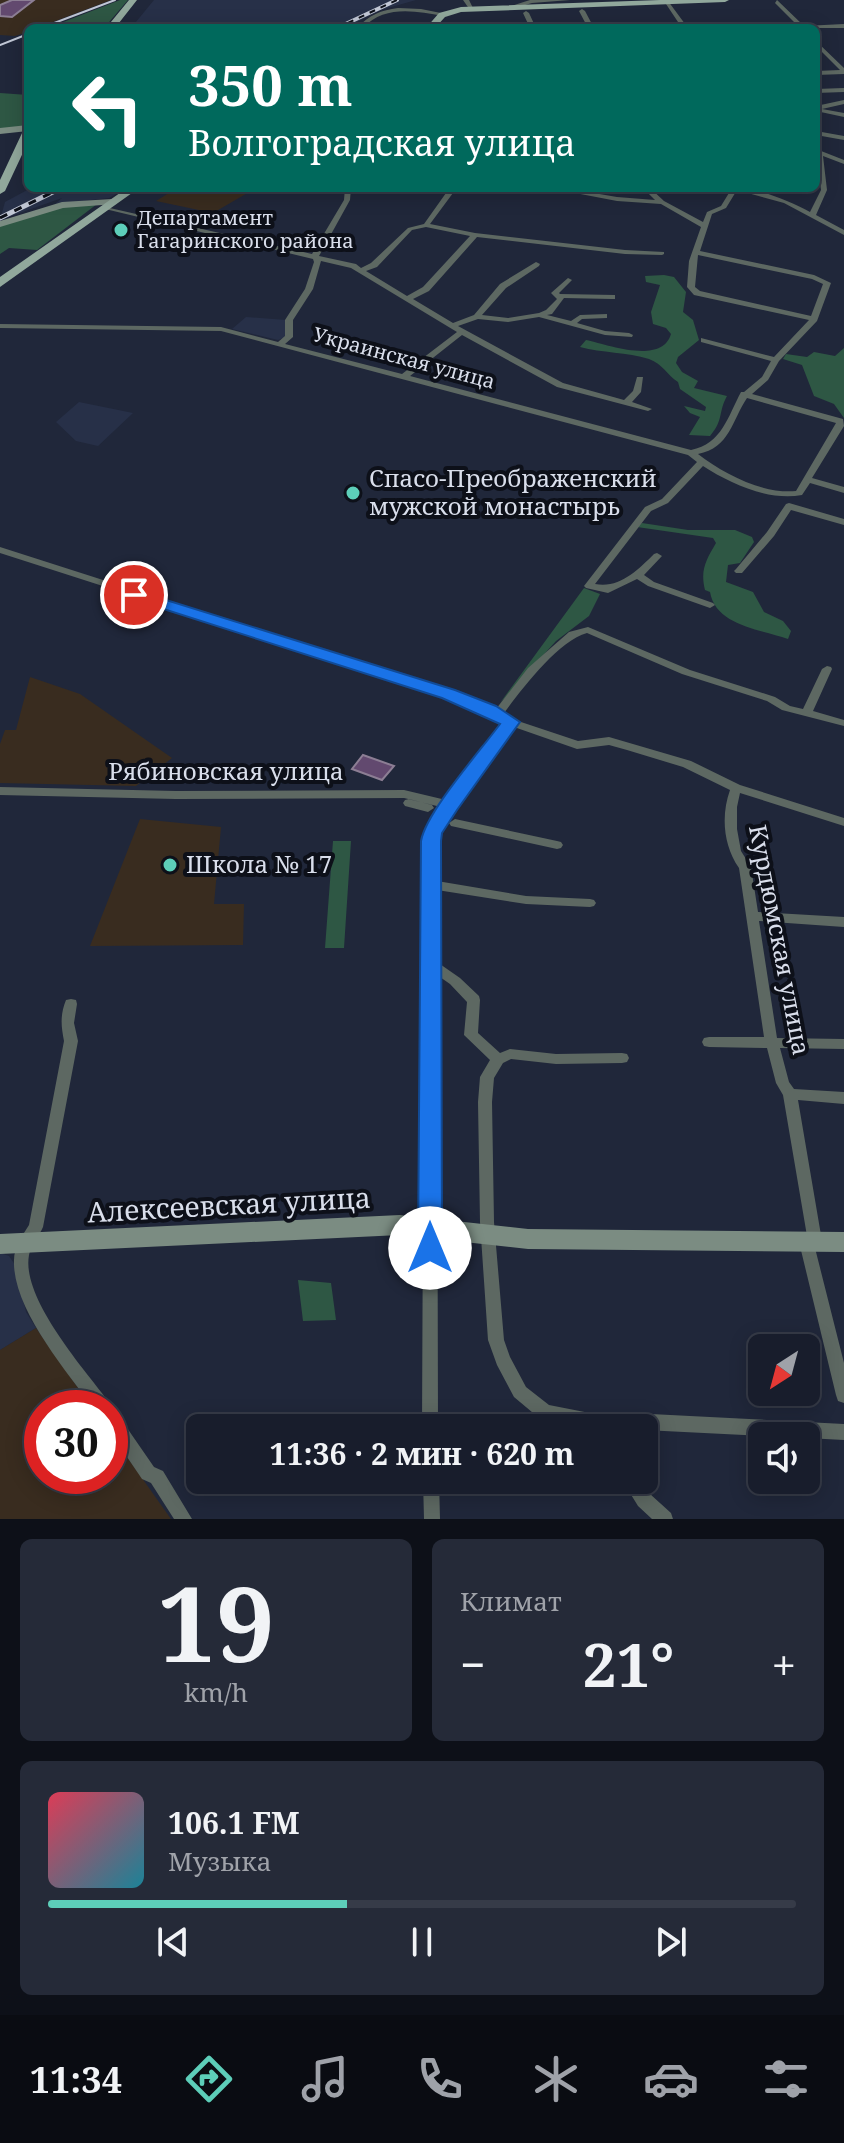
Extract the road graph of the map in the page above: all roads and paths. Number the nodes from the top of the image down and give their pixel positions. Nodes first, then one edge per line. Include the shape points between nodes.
1 (133, 0) edge
2 (466, 0) edge
3 (567, 0) edge
4 (725, 0) edge
5 (679, 1) edge
6 (666, 2) junction
7 (777, 2) dead end
8 (508, 8) junction
9 (472, 9) junction
10 (582, 11) dead end
11 (526, 13) dead end
12 (443, 14) junction
13 (113, 24) edge
14 (363, 24) edge
15 (436, 24) edge
16 (531, 24) edge
17 (589, 24) edge
18 (682, 24) edge
19 (799, 24) edge
20 (844, 26) edge
21 (820, 27) edge
22 (820, 47) edge
23 (825, 52) junction
24 (835, 52) dead end
25 (820, 53) edge
26 (844, 71) edge
27 (820, 73) edge
28 (844, 90) edge
29 (820, 91) edge
30 (844, 102) edge
31 (820, 108) edge
32 (820, 110) edge
33 (844, 115) edge
34 (24, 129) edge
35 (0, 131) edge
36 (820, 134) edge
37 (24, 138) edge
38 (844, 138) edge
39 (820, 153) edge
40 (844, 162) edge
41 (820, 165) edge
42 (0, 191) edge
43 (128, 192) edge
44 (348, 192) edge
45 (449, 192) edge
46 (576, 192) edge
47 (651, 192) edge
48 (733, 192) edge
49 (750, 192) edge
50 (662, 202) junction
51 (108, 204) junction
52 (812, 216) junction
53 (0, 224) edge
54 (426, 225) junction
55 (705, 226) junction
56 (844, 232) edge
57 (475, 235) junction
58 (662, 253) dead end
59 (697, 253) junction
60 (316, 259) junction
61 (536, 264) dead end
62 (362, 270) junction
63 (568, 280) dead end
64 (0, 283) edge
65 (562, 296) junction
66 (612, 297) dead end
67 (409, 298) junction
68 (539, 315) junction
69 (604, 316) dead end
70 (477, 317) junction
71 (814, 319) junction
72 (572, 324) junction
73 (0, 326) edge
74 (452, 326) junction
75 (462, 332) junction
76 (629, 335) dead end
77 (704, 340) dead end
78 (281, 343) junction
79 (776, 360) junction
80 (405, 376) junction
81 (640, 379) dead end
82 (744, 394) junction
83 (626, 403) junction
84 (648, 409) dead end
85 (691, 453) junction
86 (702, 462) junction
87 (809, 480) junction
88 (844, 490) edge
89 (784, 496) junction
90 (789, 506) junction
91 (844, 522) edge
92 (0, 550) edge
93 (657, 556) dead end
94 (739, 571) dead end
95 (638, 575) junction
96 (710, 605) dead end
97 (827, 669) dead end
98 (807, 712) junction
99 (498, 713) junction
100 (511, 722) junction
101 (844, 723) edge
102 (736, 788) junction
103 (0, 791) edge
104 (409, 803) dead end
105 (450, 805) junction
106 (428, 808) dead end
107 (844, 822) edge
108 (455, 823) dead end
109 (557, 845) dead end
110 (430, 884) junction
111 (590, 903) dead end
112 (754, 916) junction
113 (844, 922) edge
114 (429, 963) junction
115 (71, 1004) dead end
116 (709, 1042) dead end
117 (773, 1043) junction
118 (844, 1044) edge
119 (622, 1058) dead end
120 (498, 1059) junction
121 (790, 1094) junction
122 (844, 1098) edge
123 (430, 1227) junction
124 (488, 1235) junction
125 (811, 1242) junction
126 (844, 1242) edge
127 (0, 1244) edge
128 (25, 1244) junction
129 (90, 1390) edge
130 (844, 1395) edge
131 (550, 1413) joint
132 (430, 1414) edge
133 (844, 1432) edge
134 (128, 1444) edge
135 (431, 1494) edge
136 (640, 1494) edge
137 (184, 1519) edge
138 (432, 1519) edge
139 (665, 1519) edge

1 - 13 main road
2 - 9 street
3 - 8 street
4 - 5 main road
5 - 6 main road
6 - 8 main road
6 - 18 street
7 - 19 street
8 - 9 main road
9 - 12 main road
10 - 17 street
11 - 16 street
12 - 14 street via 384,11
12 - 15 main road
20 - 21 street
22 - 23 street
23 - 24 street
23 - 25 street
23 - 26 street
26 - 27 street
28 - 29 street
30 - 31 street
32 - 33 street
34 - 35 street
36 - 38 street
37 - 42 main road
39 - 40 street
41 - 52 street via 824,190
43 - 51 main road
44 - 60 street
45 - 54 street
46 - 50 street
47 - 50 street
48 - 55 street via 724,207 709,213
49 - 52 street
50 - 55 street
51 - 53 street via 74,202
51 - 60 street
51 - 64 main road
52 - 56 street
54 - 57 street
54 - 62 street via 410,229
55 - 59 street
57 - 58 street
57 - 67 street via 426,289
59 - 71 street via 690,283 697,293
59 - 71 street via 827,283
60 - 62 street
60 - 78 street via 309,289 289,320 289,337
61 - 70 street via 503,286
62 - 67 street
63 - 65 street via 555,293
65 - 66 street
65 - 68 street via 549,312
67 - 74 street
68 - 70 street
68 - 72 street
69 - 72 street via 580,317
70 - 74 street
71 - 79 street
72 - 76 street
73 - 78 street, Украинская улица via 211,328
74 - 75 street
75 - 80 street
75 - 83 street via 560,385
77 - 79 street
78 - 80 street, Украинская улица
79 - 82 street via 765,378
80 - 85 street, Украинская улица
81 - 83 street
82 - 85 street via 723,436 706,450
82 - 87 street via 840,421
83 - 84 street
85 - 86 street, Украинская улица
86 - 89 street, Украинская улица
86 - 95 street via 665,501 640,518 589,586 608,590
87 - 88 street
87 - 89 street via 799,493
89 - 90 street
90 - 91 street
90 - 94 street
92 - 99 street
93 - 95 street
95 - 96 street
97 - 98 street
98 - 99 street via 720,685 580,630 532,670
98 - 101 street
99 - 100 street
100 - 102 street via 577,745 609,741 631,747 687,764
100 - 105 street
102 - 107 street
102 - 112 street, Курдюмская улица via 731,825
103 - 105 street, Рябиновская улица via 404,794
104 - 106 street
105 - 110 street via 432,832
108 - 109 street
110 - 111 street via 526,900
110 - 114 street
112 - 113 street
112 - 117 street, Курдюмская улица
114 - 120 street via 474,1000 471,1035
114 - 123 street
115 - 128 street via 71,1041 36,1227
116 - 117 street
117 - 118 street
117 - 121 street, Курдюмская улица
119 - 120 street via 510,1054
120 - 124 street via 487,1077 485,1102
121 - 122 street
121 - 125 street, Курдюмская улица
123 - 124 street, Алексеевская улица
123 - 128 street, Алексеевская улица
123 - 132 street
124 - 125 street, Алексеевская улица
124 - 131 street via 496,1340 520,1392
125 - 126 street, Алексеевская улица
125 - 130 street, Курдюмская улица
127 - 128 street, Алексеевская улица
128 - 129 street via 21,1261 33,1308
131 - 133 street via 605,1424
134 - 137 street
135 - 138 street
136 - 139 street

